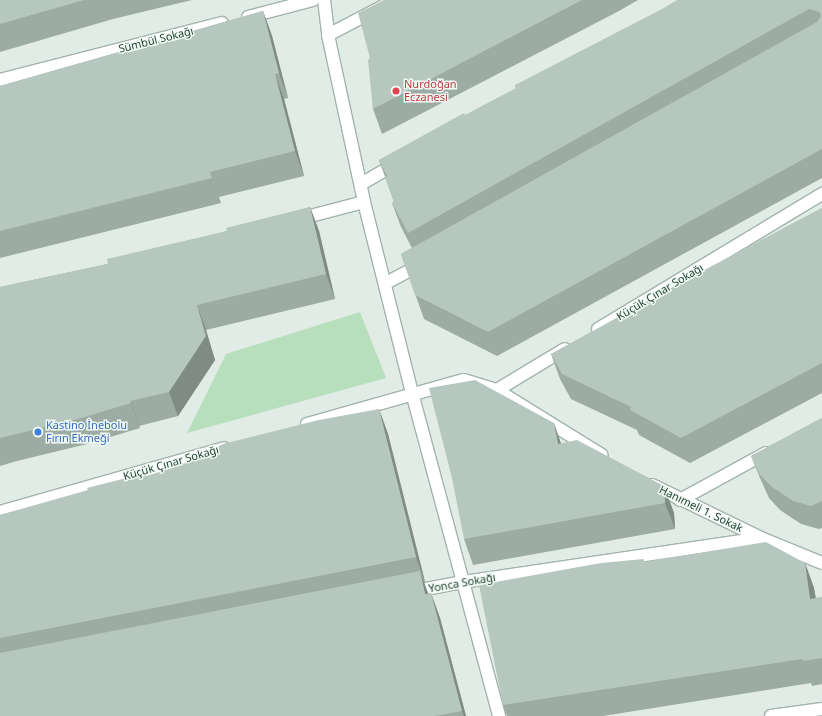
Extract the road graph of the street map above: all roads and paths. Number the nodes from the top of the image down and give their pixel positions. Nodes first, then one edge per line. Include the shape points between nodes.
1 (313, 0) edge
2 (324, 0) edge
3 (395, 0) edge
4 (328, 35) junction
5 (0, 80) edge
6 (409, 156) edge
7 (360, 184) junction
8 (822, 194) edge
9 (364, 202) junction
10 (288, 222) edge
11 (434, 256) edge
12 (386, 283) junction
13 (497, 390) junction
14 (412, 393) junction
15 (297, 426) edge
16 (236, 444) edge
17 (775, 448) edge
18 (612, 460) edge
19 (638, 477) edge
20 (680, 500) junction
21 (0, 512) edge
22 (761, 538) junction
23 (822, 563) edge
24 (463, 582) junction
25 (400, 594) edge
26 (822, 709) edge
27 (499, 716) edge
28 (771, 716) edge

1 - 5 street, Sümbül Sokağı
2 - 4 street
3 - 4 street
4 - 7 street
6 - 7 street
7 - 9 street
8 - 13 street, Küçük Çınar Sokağı
9 - 10 street
9 - 12 street
11 - 12 street
12 - 14 street
13 - 14 street via 464,380
13 - 18 street
14 - 15 street
14 - 24 street
16 - 21 street, Küçük Çınar Sokağı
17 - 20 street
19 - 20 street, Hanımeli 1. Sokak
20 - 22 street, Hanımeli 1. Sokak
22 - 23 street, Hanımeli 1. Sokak
22 - 24 street, Yonca Sokağı
24 - 25 street, Yonca Sokağı
24 - 27 street
26 - 28 street

